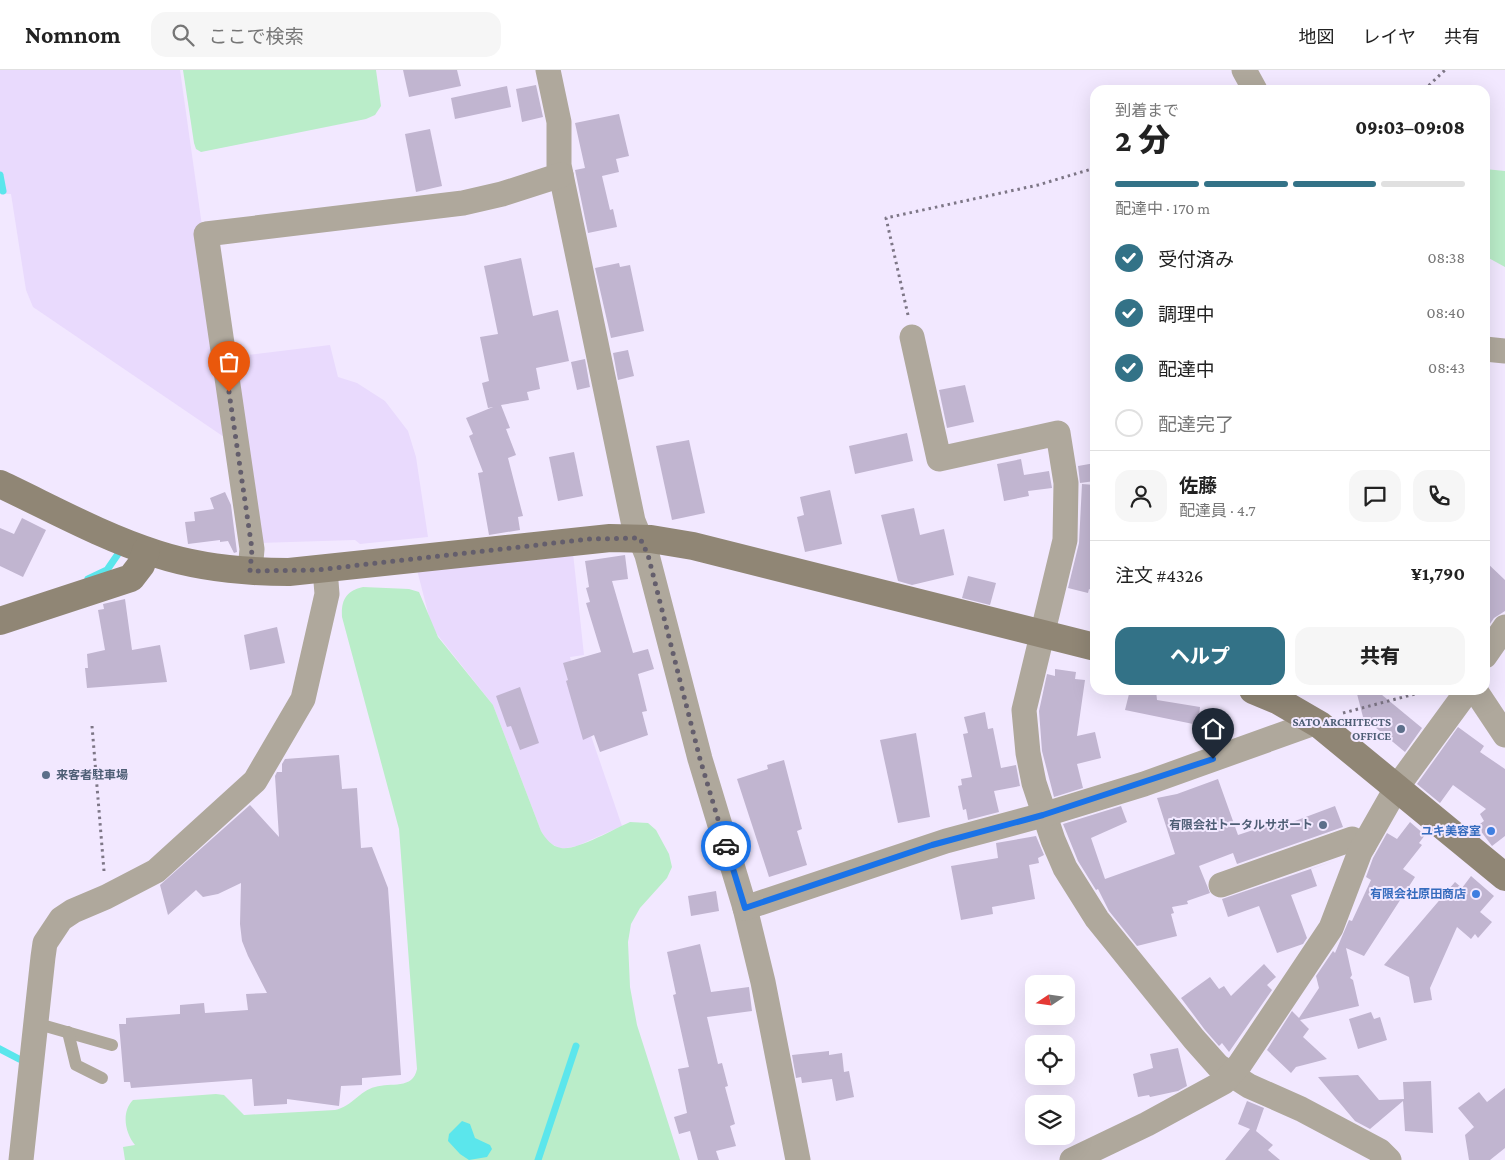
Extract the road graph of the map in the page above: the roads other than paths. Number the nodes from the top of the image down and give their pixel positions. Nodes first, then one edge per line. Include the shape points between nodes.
1 (548, 70) edge
2 (1244, 70) edge
3 (1252, 85) edge
4 (561, 175) junction
5 (912, 337) road end
6 (1490, 350) edge
7 (1505, 352) edge
8 (0, 484) edge
9 (640, 538) junction
10 (146, 551) junction
11 (325, 569) junction
12 (250, 571) junction
13 (0, 622) edge
14 (1505, 628) edge
15 (1042, 634) junction
16 (1090, 646) edge
17 (1490, 649) edge
18 (1265, 695) edge
19 (1464, 695) edge
20 (1478, 695) edge
21 (1317, 722) junction
22 (1505, 735) edge
23 (1397, 787) junction
24 (1043, 815) junction
25 (1364, 845) junction
26 (1505, 877) edge
27 (1221, 886) dead end
28 (745, 908) junction
29 (35, 1023) junction
30 (68, 1032) junction
31 (112, 1045) dead end
32 (1230, 1075) junction
33 (102, 1078) dead end
34 (21, 1160) edge
35 (798, 1160) edge
36 (1072, 1160) edge
37 (1389, 1160) edge

1 - 4 street via 559,122
2 - 3 street
4 - 9 street via 633,521
4 - 12 street via 502,194 463,202 206,234 252,549
5 - 15 street via 939,459 1058,433 1066,483 1066,534
6 - 7 street
8 - 10 street
9 - 11 street via 590,539
9 - 15 street via 693,546
9 - 28 street via 648,555 700,759
10 - 12 street via 209,567
10 - 13 street via 131,578
11 - 12 street
11 - 29 street via 327,594 303,699 255,780 156,871 61,919 52,930 42,957
14 - 17 street
15 - 16 street
15 - 24 street via 1024,710 1028,753
18 - 21 street
19 - 23 street
20 - 22 street
21 - 23 street
21 - 24 street via 1144,784
23 - 25 street
23 - 26 street
24 - 28 street via 946,841
24 - 32 street via 1066,868 1098,919 1206,1053
25 - 27 street via 1352,839
25 - 32 street via 1331,928
28 - 35 street
29 - 30 lane
29 - 34 street
30 - 31 lane
30 - 33 lane via 76,1065
32 - 36 street via 1224,1082 1147,1124
32 - 37 street via 1380,1151

